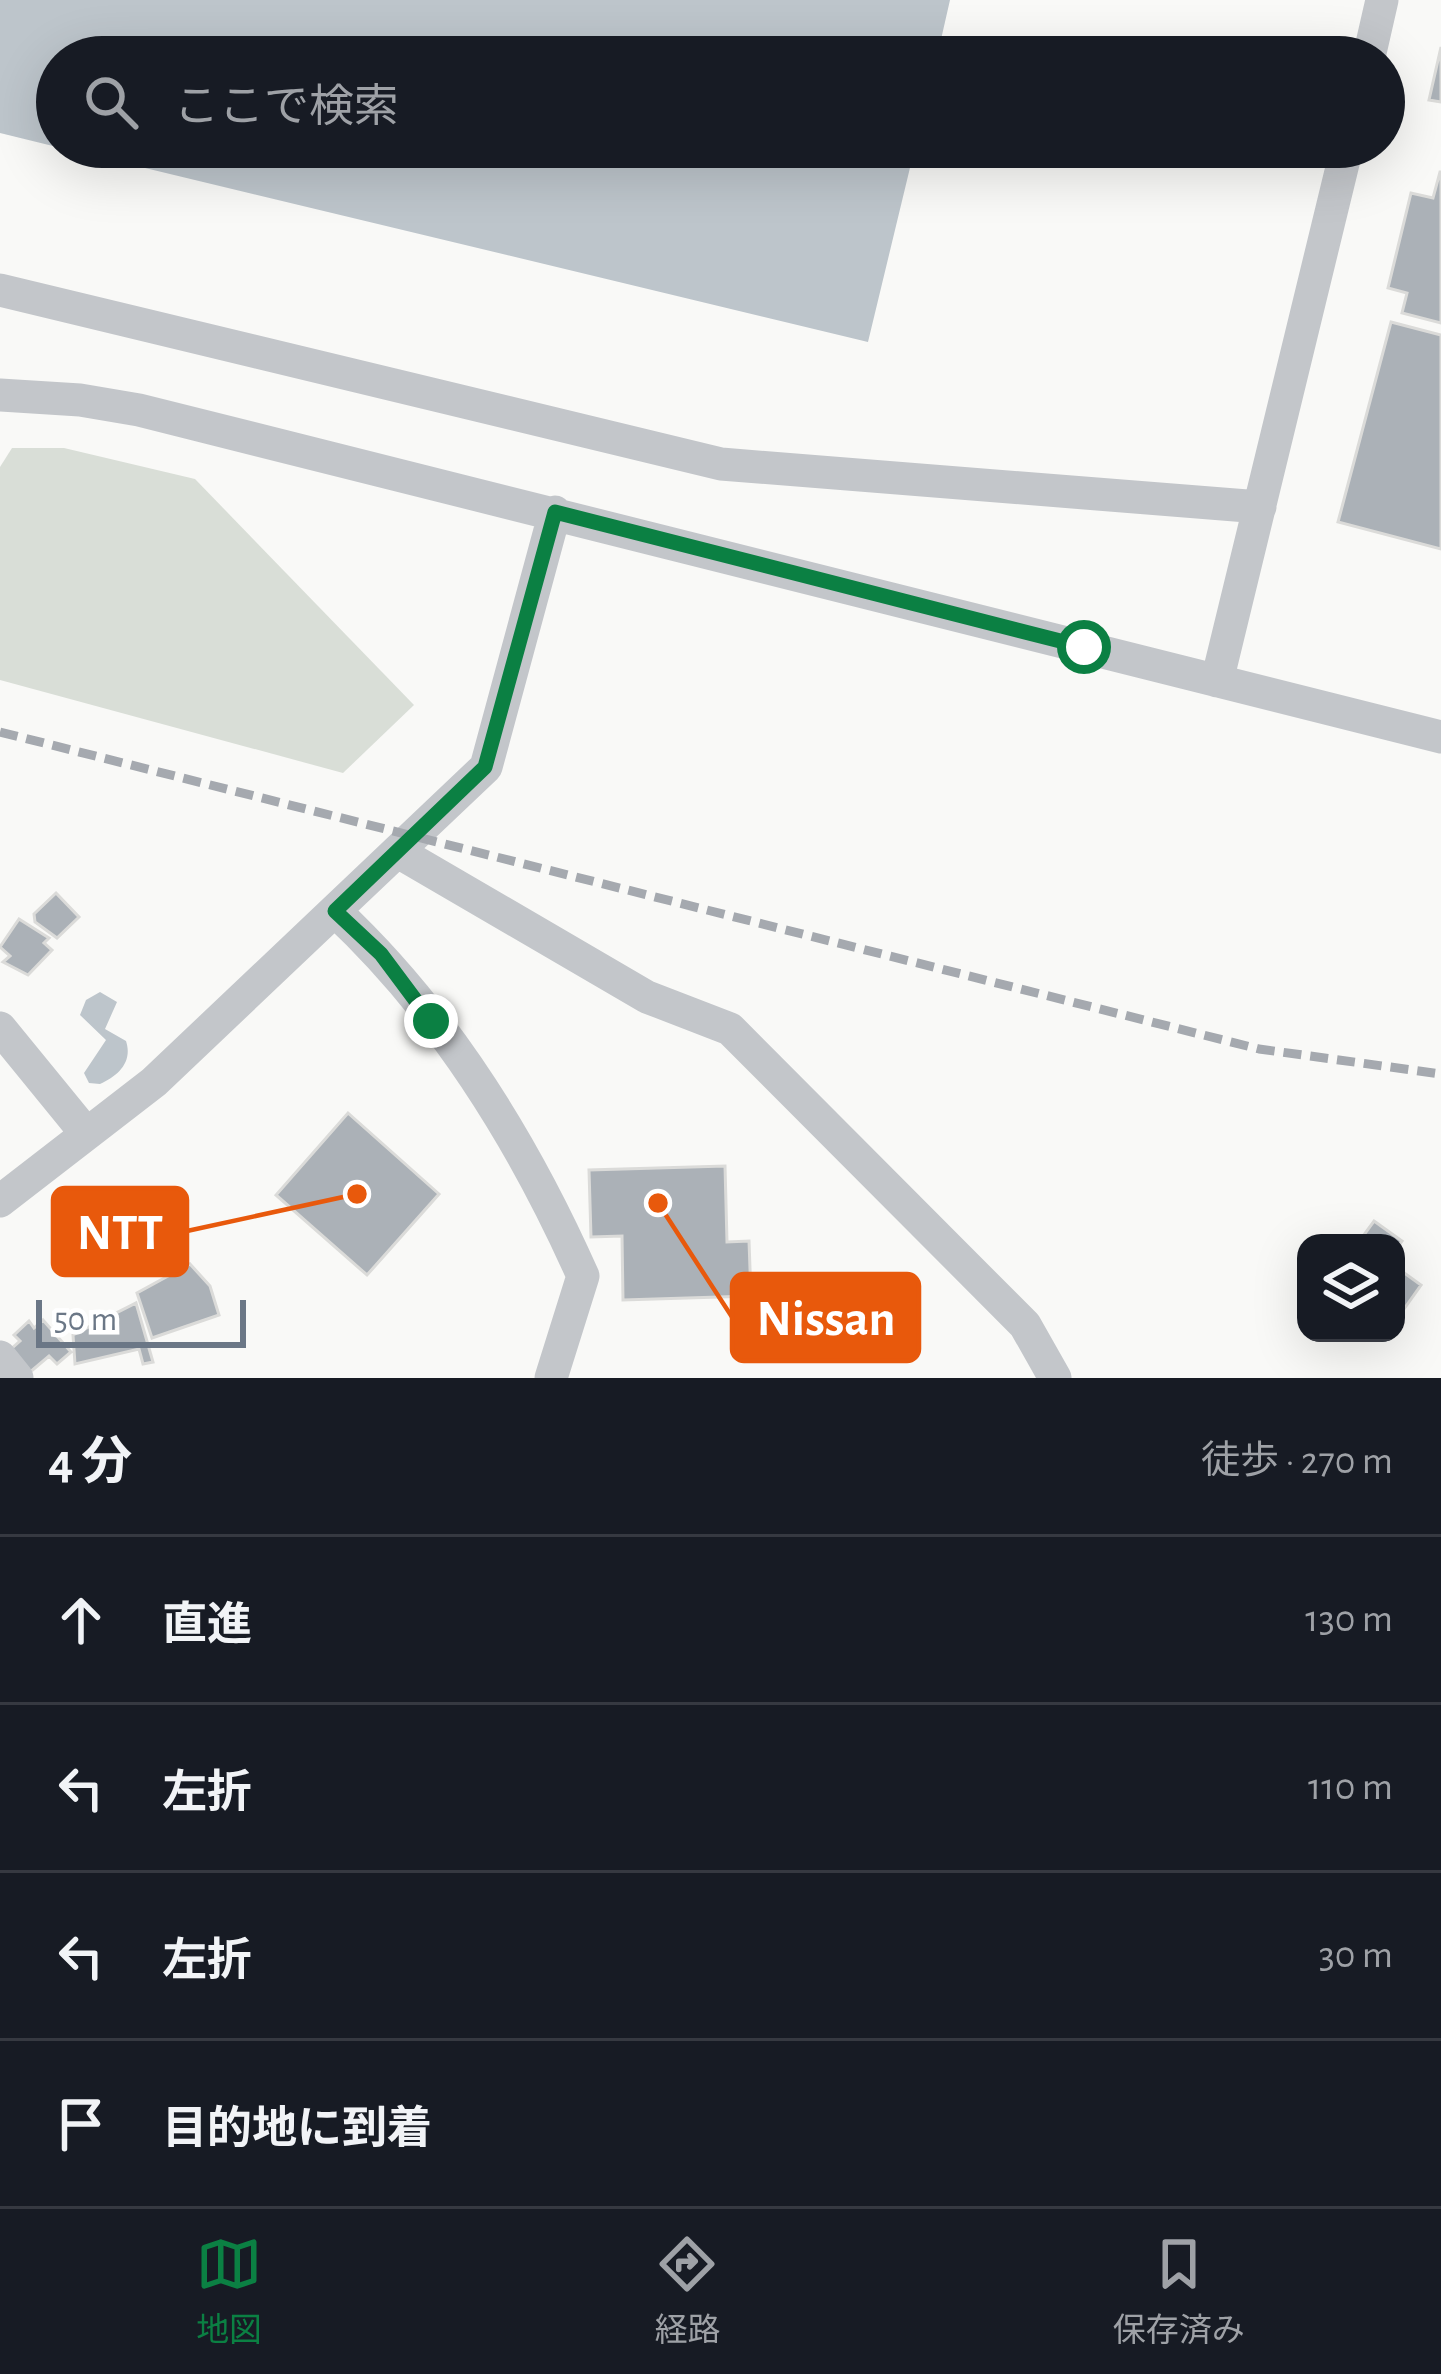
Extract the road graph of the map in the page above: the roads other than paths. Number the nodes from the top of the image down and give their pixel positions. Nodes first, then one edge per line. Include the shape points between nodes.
1 (1382, 0) edge
2 (1374, 36) edge
3 (1342, 168) edge
4 (0, 290) edge
5 (0, 395) edge
6 (1260, 506) junction
7 (555, 512) junction
8 (1217, 681) junction
9 (1441, 737) edge
10 (400, 853) junction
11 (335, 911) junction
12 (0, 1028) edge
13 (76, 1121) dead end
14 (0, 1201) edge
15 (0, 1357) edge
16 (17, 1378) edge
17 (551, 1378) edge
18 (1054, 1378) edge

1 - 2 street
3 - 6 street
4 - 6 street via 721,464
5 - 7 street via 139,410
6 - 8 street
7 - 8 street
7 - 10 street via 485,767
8 - 9 street
10 - 11 street
10 - 18 street via 646,998 730,1029 1025,1325
11 - 14 street via 154,1082
11 - 17 street via 381,954 506,1121 550,1202 583,1276
12 - 13 street
15 - 16 street

